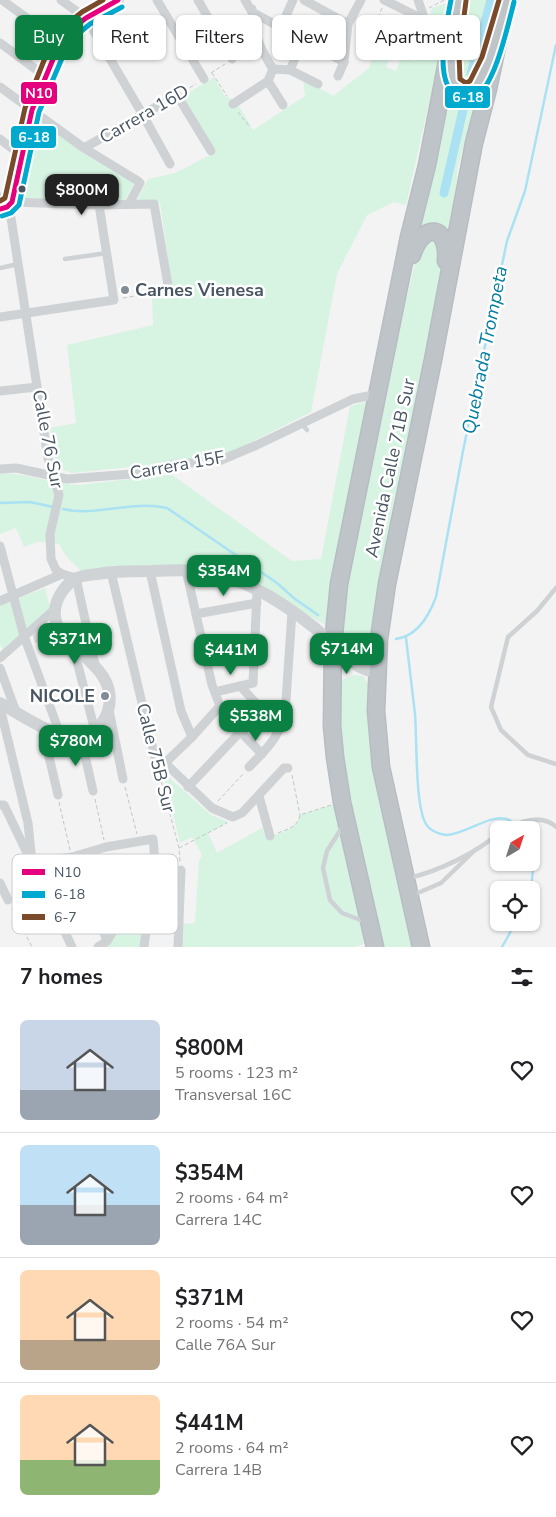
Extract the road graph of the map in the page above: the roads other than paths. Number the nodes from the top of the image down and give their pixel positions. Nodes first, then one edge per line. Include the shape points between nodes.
1 (2, 0) edge
2 (62, 0) edge
3 (118, 0) edge
4 (156, 0) edge
5 (198, 0) edge
6 (245, 0) edge
7 (251, 0) edge
8 (293, 0) edge
9 (304, 0) edge
10 (361, 0) edge
11 (385, 0) edge
12 (418, 0) edge
13 (459, 0) edge
14 (507, 0) edge
15 (252, 12) junction
16 (23, 15) edge
17 (207, 15) edge
18 (287, 15) edge
19 (456, 15) edge
20 (86, 18) junction
21 (83, 20) edge
22 (272, 23) edge
23 (348, 24) junction
24 (499, 30) junction
25 (0, 43) edge
26 (53, 60) edge
27 (294, 60) edge
28 (340, 60) edge
29 (448, 60) edge
30 (453, 60) edge
31 (344, 62) junction
32 (273, 68) junction
33 (290, 70) junction
34 (45, 76) junction
35 (338, 76) dead end
36 (204, 79) road end
37 (268, 81) junction
38 (318, 84) dead end
39 (0, 87) edge
40 (232, 104) dead end
41 (283, 105) dead end
42 (32, 110) junction
43 (143, 114) junction
44 (0, 139) edge
45 (84, 148) junction
46 (211, 151) dead end
47 (22, 156) junction
48 (170, 164) dead end
49 (5, 203) edge
50 (129, 204) junction
51 (99, 205) junction
52 (107, 252) junction
53 (65, 259) dead end
54 (19, 263) junction
55 (0, 268) edge
56 (169, 291) road end
57 (399, 294) junction
58 (442, 311) junction
59 (26, 313) junction
60 (0, 317) edge
61 (37, 387) junction
62 (0, 391) edge
63 (378, 394) junction
64 (0, 469) edge
65 (53, 477) junction
66 (0, 546) edge
67 (186, 570) junction
68 (150, 571) junction
69 (111, 572) junction
70 (62, 574) junction
71 (76, 578) junction
72 (556, 588) edge
73 (14, 596) junction
74 (257, 597) junction
75 (0, 601) edge
76 (55, 609) junction
77 (292, 612) junction
78 (196, 614) junction
79 (24, 636) junction
80 (255, 639) junction
81 (333, 644) junction
82 (73, 646) junction
83 (204, 649) junction
84 (0, 658) edge
85 (95, 665) junction
86 (0, 668) edge
87 (377, 672) junction
88 (240, 686) junction
89 (215, 692) junction
90 (0, 703) edge
91 (220, 706) junction
92 (0, 707) edge
93 (108, 708) junction
94 (16, 712) junction
95 (42, 727) junction
96 (280, 729) junction
97 (95, 731) junction
98 (240, 732) junction
99 (60, 734) junction
100 (192, 737) junction
101 (81, 738) junction
102 (262, 754) junction
103 (165, 763) junction
104 (556, 764) edge
105 (250, 767) road end
106 (288, 768) road end
107 (123, 779) road end
108 (188, 787) junction
109 (93, 791) road end
110 (58, 795) road end
111 (259, 796) junction
112 (2, 805) edge
113 (346, 821) junction
114 (528, 821) edge
115 (556, 827) edge
116 (270, 836) road end
117 (490, 839) edge
118 (477, 848) junction
119 (28, 854) edge
120 (31, 854) edge
121 (82, 854) edge
122 (155, 854) edge
123 (181, 870) road end
124 (405, 879) junction
125 (0, 883) edge
126 (409, 896) junction
127 (8, 900) road end
128 (370, 923) junction
129 (66, 934) edge
130 (104, 934) edge
131 (112, 934) edge
132 (145, 934) edge
133 (107, 941) junction
134 (72, 947) edge
135 (98, 947) edge
136 (144, 947) edge
137 (178, 947) edge
138 (375, 947) edge
139 (421, 947) edge

1 - 16 street
2 - 20 street
3 - 20 street
4 - 36 street
5 - 17 street
6 - 15 street
7 - 15 street
8 - 18 street
9 - 23 street
10 - 23 street
11 - 12 street via 423,16
13 - 19 highway, Avenida Calle 71B Sur
14 - 24 highway, Avenida Calle 71B Sur
15 - 22 street
15 - 32 street via 259,46
20 - 21 street
20 - 43 street
23 - 31 street
24 - 30 highway via 479,83 472,89 463,90 455,85
24 - 58 highway, Avenida Calle 71B Sur
25 - 34 street
26 - 34 street
27 - 33 street
28 - 31 street
29 - 57 highway, Avenida Calle 71B Sur
31 - 35 street
32 - 33 street
32 - 37 street
33 - 38 street
34 - 42 street
37 - 40 street
37 - 41 street
39 - 42 street
42 - 45 street
42 - 47 street
43 - 45 street, Carrera 16D
43 - 46 street, Carrera 16D via 177,95
43 - 48 street
44 - 47 street
45 - 50 street via 139,182
47 - 49 street
49 - 51 street
49 - 54 street, Calle 76 Sur
50 - 51 street
50 - 56 street via 154,204
51 - 52 street
52 - 53 lane
52 - 59 street via 114,300
54 - 55 lane
54 - 59 street, Calle 76 Sur
57 - 58 highway via 417,242 429,232 437,233 447,248
57 - 63 highway, Avenida Calle 71B Sur
58 - 87 highway, Avenida Calle 71B Sur via 387,584
59 - 60 street
59 - 61 street, Calle 76 Sur
61 - 62 street
61 - 65 street, Calle 76 Sur
63 - 65 street, Carrera 15F via 354,399 304,427 219,460 176,464 132,474
63 - 81 highway, Avenida Calle 71B Sur via 339,584
64 - 65 street, Carrera 15F via 23,469
65 - 70 street, Calle 76 Sur via 59,495 50,541 51,559
66 - 73 street
67 - 68 street
67 - 74 street via 216,574
67 - 78 street
68 - 69 street
68 - 100 street via 181,710
69 - 71 street
69 - 103 street, Calle 75B Sur via 155,758
70 - 71 street
70 - 73 street
71 - 76 street via 63,589
71 - 85 street
72 - 104 lane via 538,611 508,637 490,707 501,730 528,755
73 - 75 street
73 - 79 street
74 - 77 street
74 - 78 street
74 - 80 street
76 - 79 street
76 - 82 street via 56,622
77 - 81 street
77 - 96 street via 287,708
78 - 83 street
79 - 84 street
79 - 99 street
80 - 83 street
80 - 88 street via 253,683
81 - 87 street via 358,666
81 - 113 highway, Avenida Calle 71B Sur via 332,741
82 - 85 street
82 - 97 street
83 - 89 street
85 - 93 street via 108,688
86 - 94 street
87 - 124 highway, Avenida Calle 71B Sur via 376,711 381,767
88 - 89 street
88 - 96 street
89 - 91 street
90 - 94 street
91 - 98 street
91 - 100 street
92 - 120 street via 28,823
93 - 97 street
93 - 107 street
94 - 95 street
95 - 99 street
95 - 110 street
96 - 102 street
97 - 101 street
98 - 102 street
98 - 108 street
99 - 101 street
100 - 103 street
101 - 109 street
102 - 105 street
103 - 108 street
106 - 111 street via 284,768
108 - 111 street via 212,808 233,817 242,813
111 - 116 street
112 - 119 street
113 - 128 highway, Avenida Calle 71B Sur
113 - 128 lane via 327,851 323,868 330,900 342,913
114 - 115 lane via 542,820
117 - 118 lane
118 - 124 lane via 429,872
118 - 126 lane via 441,883
121 - 122 street via 153,840
123 - 137 street
124 - 126 highway, Avenida Calle 71B Sur
125 - 127 street
126 - 139 highway, Avenida Calle 71B Sur
128 - 138 highway, Avenida Calle 71B Sur
129 - 134 street
130 - 133 street
131 - 133 street
132 - 136 street
133 - 135 street

